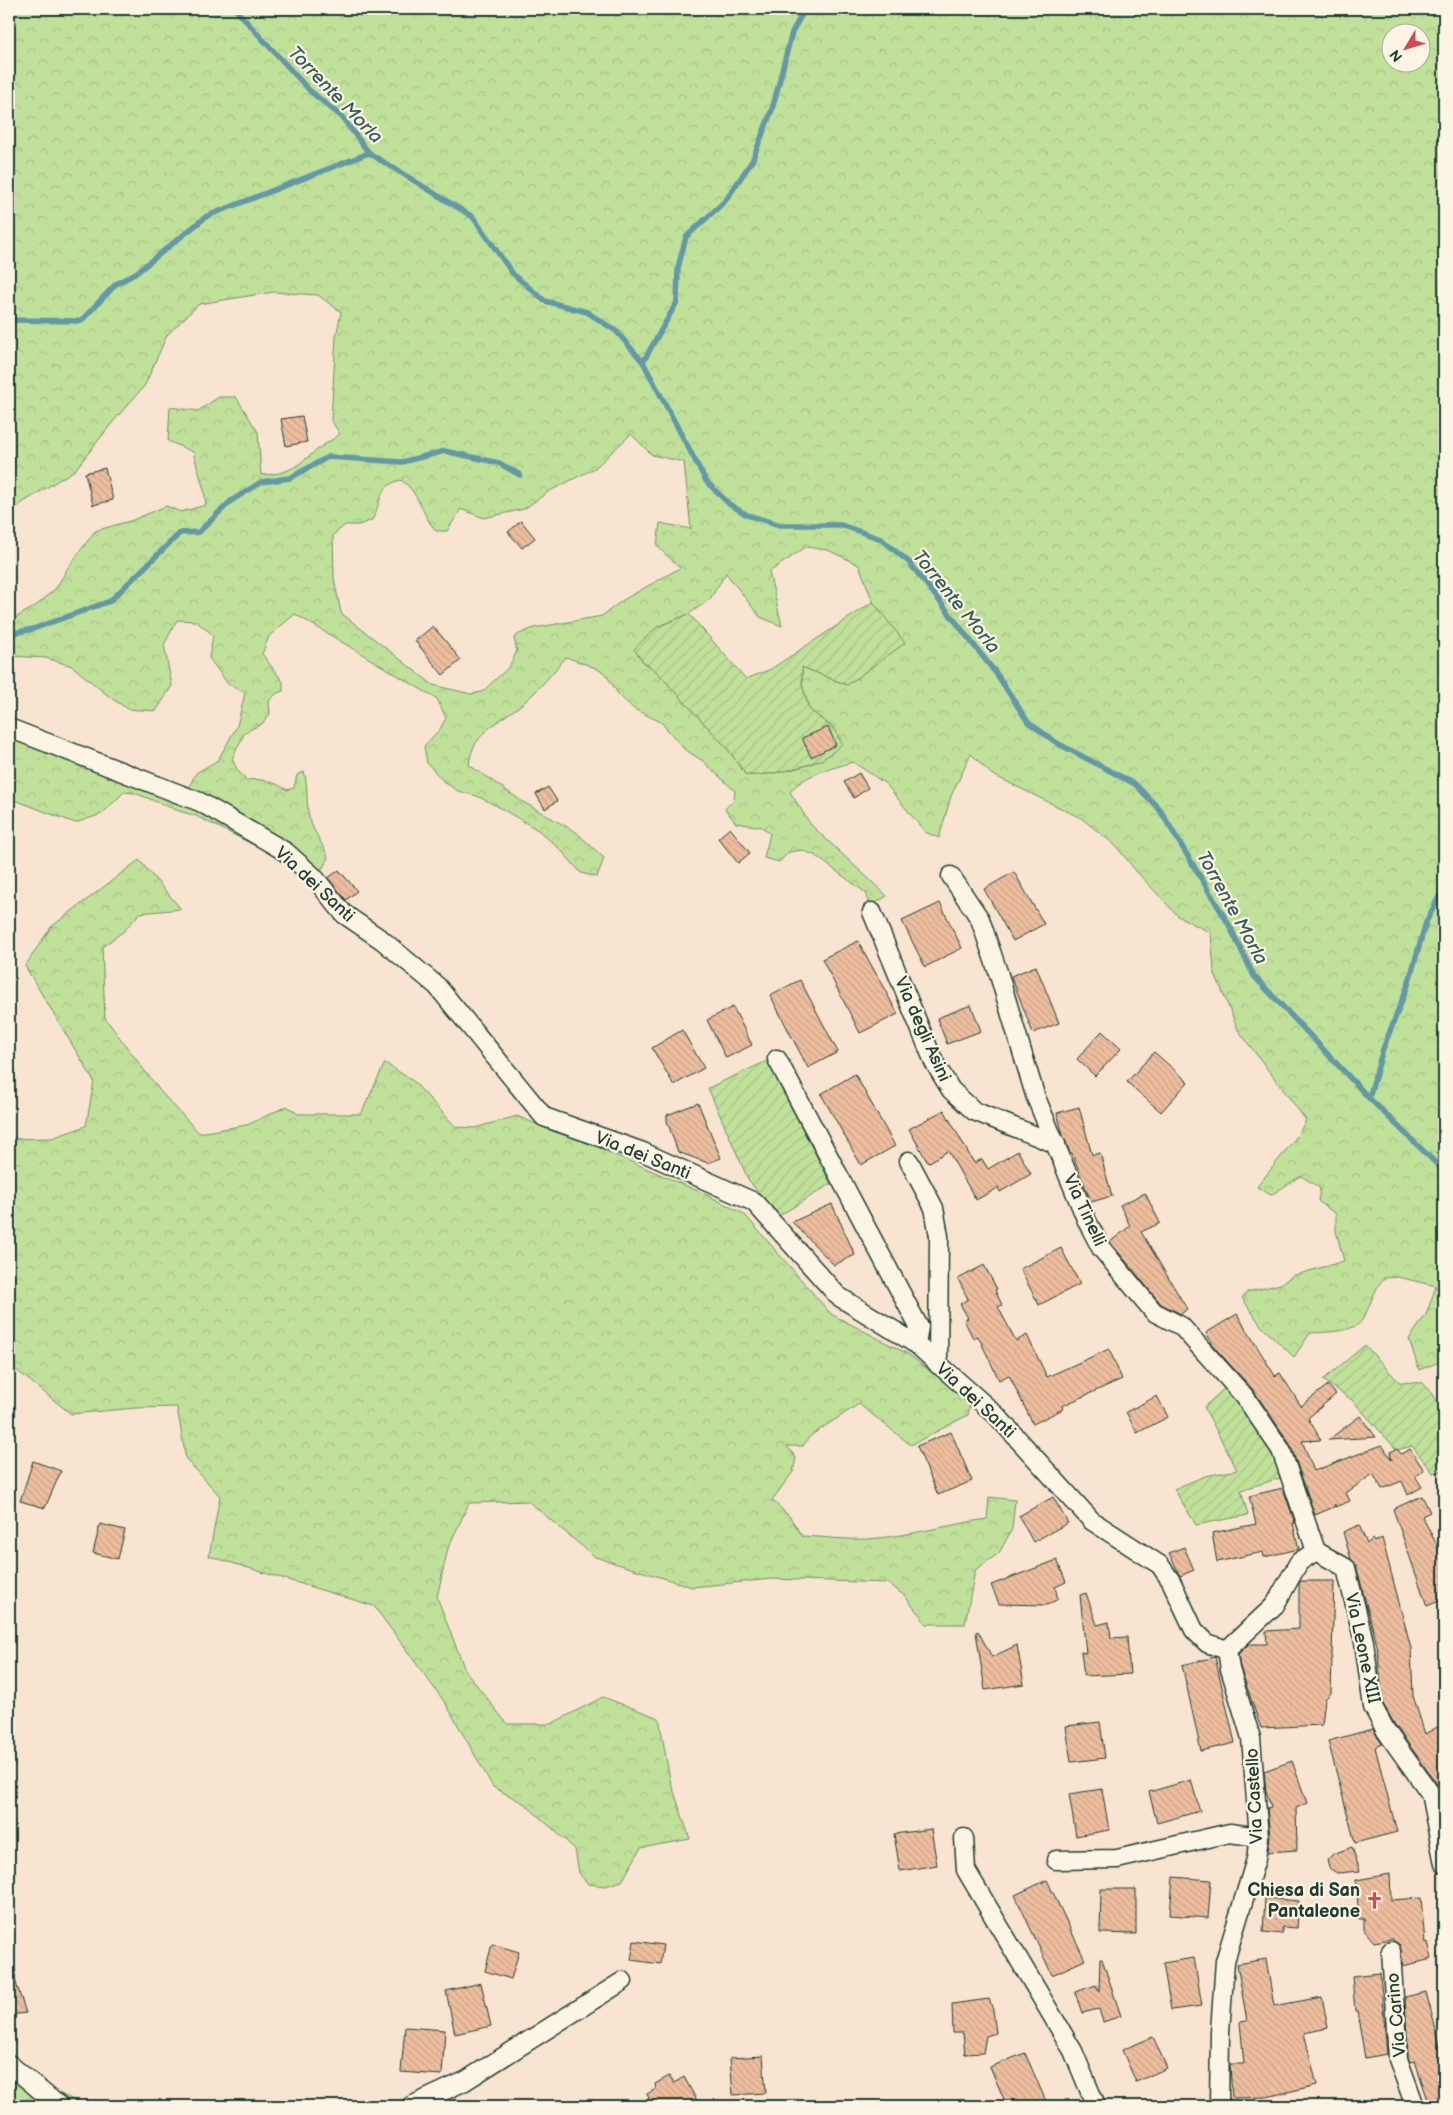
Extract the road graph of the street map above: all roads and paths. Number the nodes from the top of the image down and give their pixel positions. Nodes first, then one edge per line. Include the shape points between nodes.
1 (9, 728) edge
2 (951, 876) dead end
3 (872, 912) dead end
4 (777, 1059) dead end
5 (1056, 1144) junction
6 (909, 1161) dead end
7 (916, 1344) junction
8 (938, 1365) junction
9 (1316, 1551) junction
10 (1227, 1650) junction
11 (1259, 1837) junction
12 (964, 1838) dead end
13 (1056, 1860) dead end
14 (1444, 1864) edge
15 (1391, 1951) dead end
16 (622, 1982) dead end
17 (9, 2064) edge
18 (59, 2106) edge
19 (411, 2106) edge
20 (1096, 2106) edge
21 (1219, 2106) edge
22 (1415, 2106) edge

1 - 7 street, Via dei Santi via 200,802 286,852 314,877 344,914 382,940 437,986 544,1117 643,1152 754,1202 838,1296
2 - 5 street, Via Tinelli via 980,919 1034,1095
3 - 5 street, Via degli Asini via 934,1062 951,1090 974,1111
4 - 7 street via 919,1327
5 - 9 street, Via Tinelli via 1101,1248 1154,1312 1181,1326 1245,1398 1281,1450
6 - 8 street via 934,1208 938,1236
7 - 8 street, Via dei Santi
8 - 10 street, Via dei Santi via 996,1415 1092,1521 1160,1565 1194,1630 1207,1643
9 - 10 street via 1298,1562 1275,1605
9 - 14 street, Via Leone XIII via 1346,1568 1364,1642 1373,1707 1430,1793
10 - 11 street, Via Castello via 1251,1738
11 - 13 street via 1230,1833 1117,1859
11 - 21 street, Via Castello via 1256,1859 1226,1961 1220,2032
12 - 20 street via 966,1870 1073,2051
15 - 22 street, Via Carino via 1398,2059
16 - 19 street via 465,2081
17 - 18 street

